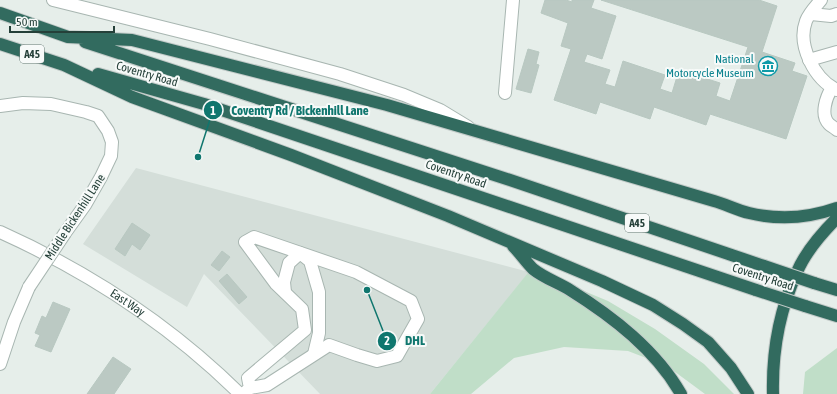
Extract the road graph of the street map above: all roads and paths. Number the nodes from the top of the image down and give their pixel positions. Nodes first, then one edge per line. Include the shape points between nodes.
1 (53, 0) edge
2 (513, 0) edge
3 (821, 0) edge
4 (0, 13) edge
5 (811, 14) junction
6 (837, 14) edge
7 (68, 37) junction
8 (0, 44) edge
9 (837, 52) edge
10 (809, 60) junction
11 (64, 65) junction
12 (835, 89) edge
13 (505, 93) dead end
14 (0, 106) edge
15 (472, 130) junction
16 (837, 130) edge
17 (837, 208) edge
18 (837, 218) edge
19 (0, 232) edge
20 (510, 243) junction
21 (300, 253) junction
22 (837, 290) edge
23 (285, 292) junction
24 (837, 316) edge
25 (314, 354) junction
26 (0, 364) edge
27 (245, 392) edge
28 (681, 394) edge
29 (748, 394) edge
30 (773, 394) edge

1 - 15 street via 340,74 440,110
2 - 13 street
3 - 5 street
4 - 7 highway, A45
5 - 6 street
5 - 10 street via 804,28 803,40
7 - 15 highway via 132,40 388,105
7 - 22 highway, Coventry Road / A45, bridge via 510,180
8 - 11 highway, A45
9 - 10 street
10 - 12 street via 819,75
11 - 20 highway via 132,97 291,154
11 - 24 highway, Coventry Road / A45, bridge via 204,104
12 - 16 street via 828,94 825,115 828,124
14 - 26 street, Middle Bickenhill Lane, bridge via 23,103 51,104 86,112 98,116 112,142 111,156 101,177 29,287
15 - 17 highway via 749,212 777,217 799,216
18 - 30 highway via 797,271 782,311 774,349
19 - 27 street, East Way via 79,272 122,298
20 - 28 highway via 534,269 571,290 630,334 665,370
20 - 29 highway via 653,305 683,324 708,342 731,368
21 - 23 street via 289,263 284,282
21 - 23 street via 254,237 245,242 276,284
21 - 25 street via 310,262 320,292 319,333
21 - 25 street via 356,272 411,300 418,319 397,356 377,361 328,345
23 - 27 street via 302,309 305,330 248,378
25 - 27 street via 267,385

